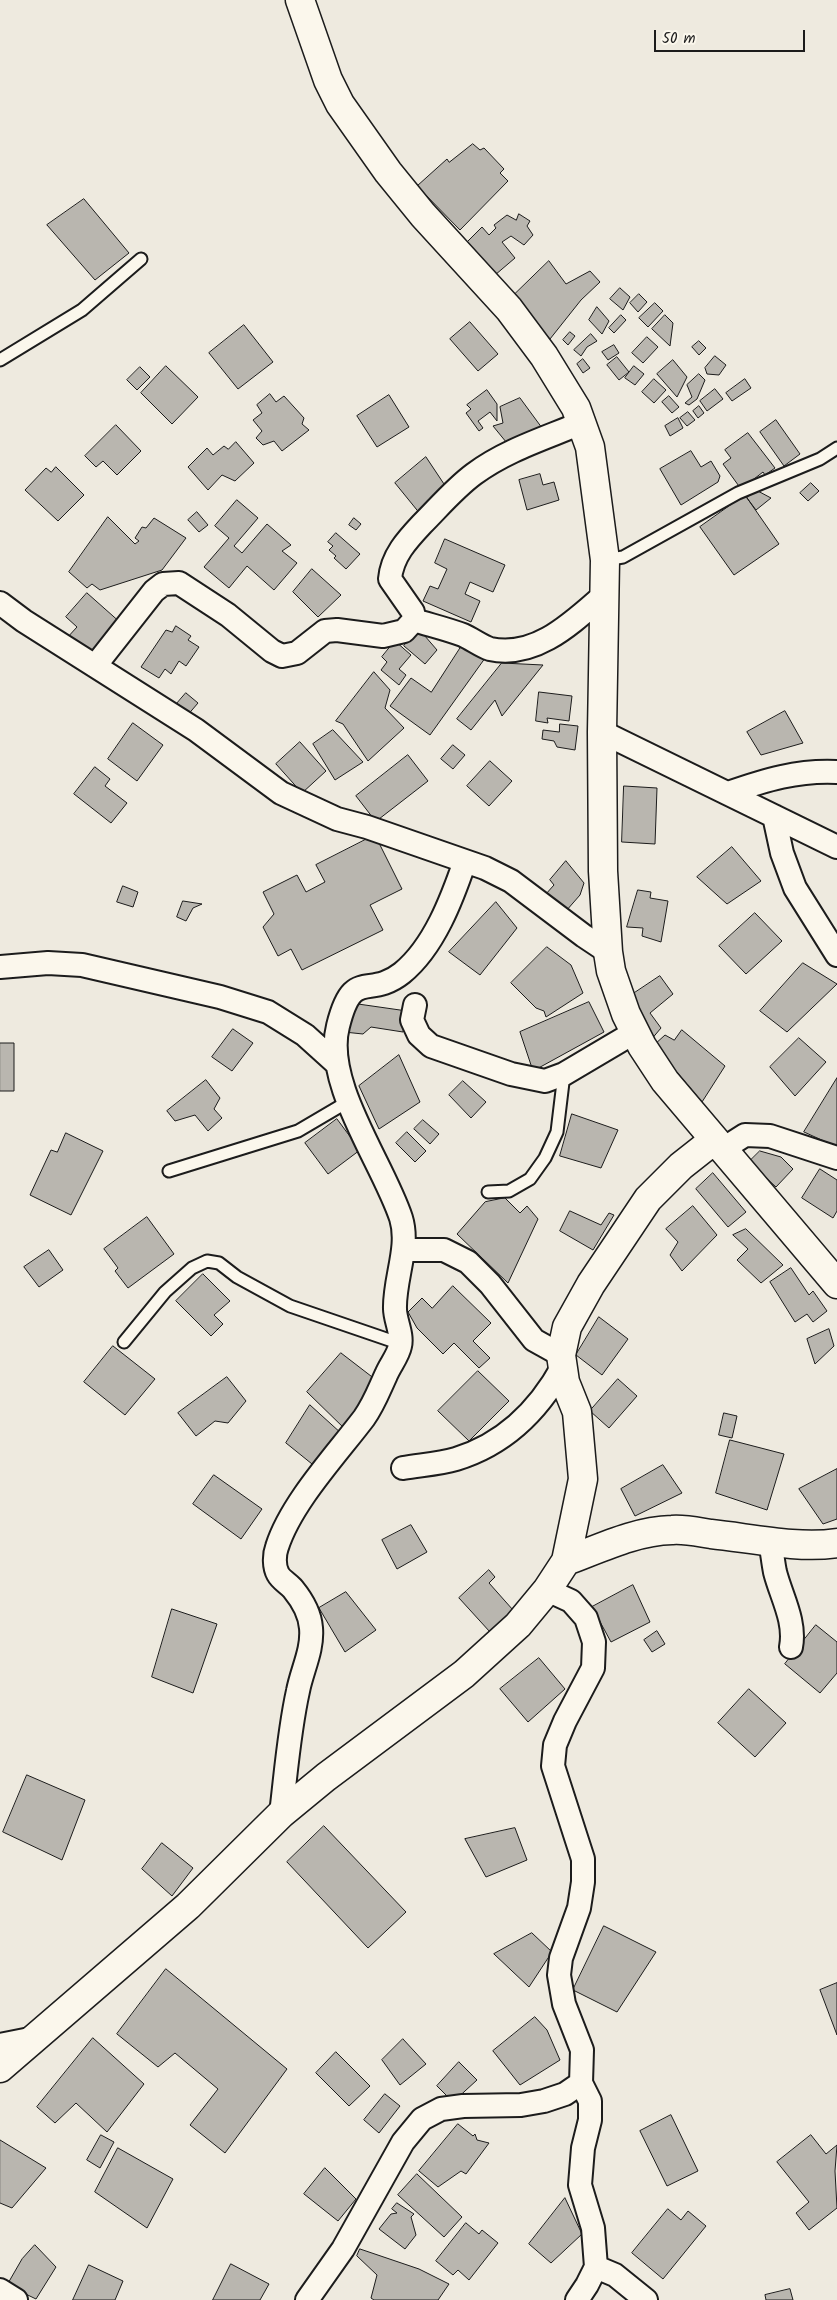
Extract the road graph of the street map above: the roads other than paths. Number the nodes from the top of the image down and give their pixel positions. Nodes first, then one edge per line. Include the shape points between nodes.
1 (300, 0) edge
2 (141, 259) dead end
3 (0, 360) edge
4 (581, 423) junction
5 (837, 448) edge
6 (605, 560) junction
7 (604, 595) junction
8 (0, 603) edge
9 (414, 620) junction
10 (94, 666) junction
11 (602, 732) junction
12 (837, 772) edge
13 (728, 793) junction
14 (774, 816) junction
15 (837, 847) edge
16 (465, 861) junction
17 (608, 952) junction
18 (837, 955) edge
19 (0, 966) edge
20 (415, 1005) dead end
21 (635, 1032) junction
22 (336, 1063) junction
23 (564, 1074) junction
24 (349, 1101) junction
25 (718, 1144) junction
26 (837, 1158) edge
27 (169, 1171) dead end
28 (488, 1192) dead end
29 (404, 1250) junction
30 (837, 1284) edge
31 (124, 1342) dead end
32 (401, 1344) junction
33 (562, 1360) junction
34 (403, 1468) dead end
35 (770, 1541) junction
36 (837, 1543) edge
37 (566, 1560) junction
38 (547, 1590) junction
39 (791, 1647) dead end
40 (281, 1814) junction
41 (35, 2038) junction
42 (0, 2045) edge
43 (0, 2068) edge
44 (581, 2083) junction
45 (596, 2266) junction
46 (0, 2290) edge
47 (16, 2300) edge
48 (308, 2300) edge
49 (577, 2300) edge
50 (646, 2300) edge

1 - 4 street via 328,80 340,104 411,201 509,309 548,363 576,408
2 - 3 lane via 82,310
4 - 6 street via 590,446
4 - 9 street via 489,464 449,495 415,532 393,563 390,579 413,612
5 - 6 lane via 820,459 738,494 623,557
6 - 7 street
7 - 9 street via 548,639 514,652 489,648 463,635
7 - 11 street
8 - 10 street
9 - 10 street via 404,631 383,636 325,631 297,653 282,656 228,615 172,582 154,591
10 - 16 street via 196,730 281,793 337,819
11 - 13 street
11 - 17 street via 603,871
12 - 13 street via 772,777
13 - 14 street
14 - 15 street
14 - 18 street via 782,853 795,888
16 - 17 street via 511,881
16 - 22 street via 442,917 423,950 402,973 354,989 348,997 337,1028
17 - 21 street via 611,971
19 - 22 street via 82,965 220,997 268,1012 306,1035
20 - 23 street via 412,1020 419,1036 431,1046 511,1074 545,1081
21 - 23 street
21 - 25 street via 665,1080
22 - 24 street
23 - 28 lane via 557,1132 545,1158 530,1179 508,1191
24 - 27 lane via 298,1131
24 - 29 street via 402,1220
25 - 26 street via 745,1135 770,1136
25 - 30 street
25 - 33 street via 681,1166 648,1199 567,1327
29 - 32 street via 394,1310
29 - 33 street via 444,1250 468,1262 490,1284 534,1340
31 - 32 lane via 165,1292 192,1268 208,1261 219,1263 237,1277 290,1306
32 - 40 street via 365,1417 312,1485 288,1522 276,1549 278,1574 305,1607 311,1628 309,1654 298,1689 290,1736
33 - 34 street via 554,1383 530,1414 500,1438 454,1460
33 - 37 street via 565,1382 578,1412 583,1479
35 - 36 street
35 - 37 street via 675,1530 652,1531
35 - 39 street via 775,1573 793,1637
37 - 38 street
38 - 40 street via 518,1625 464,1674
38 - 44 street via 571,1601 586,1618 594,1642 593,1668 555,1745 553,1766 583,1860 579,1908 561,1958 559,1975 564,2004 582,2050
40 - 41 street via 188,1906
41 - 42 street
41 - 43 street
44 - 45 street via 590,2101 590,2120 583,2148 580,2185 593,2228
44 - 48 street via 544,2101 441,2109 422,2118 403,2142 343,2249
45 - 49 street
45 - 50 street via 614,2275
46 - 47 street

